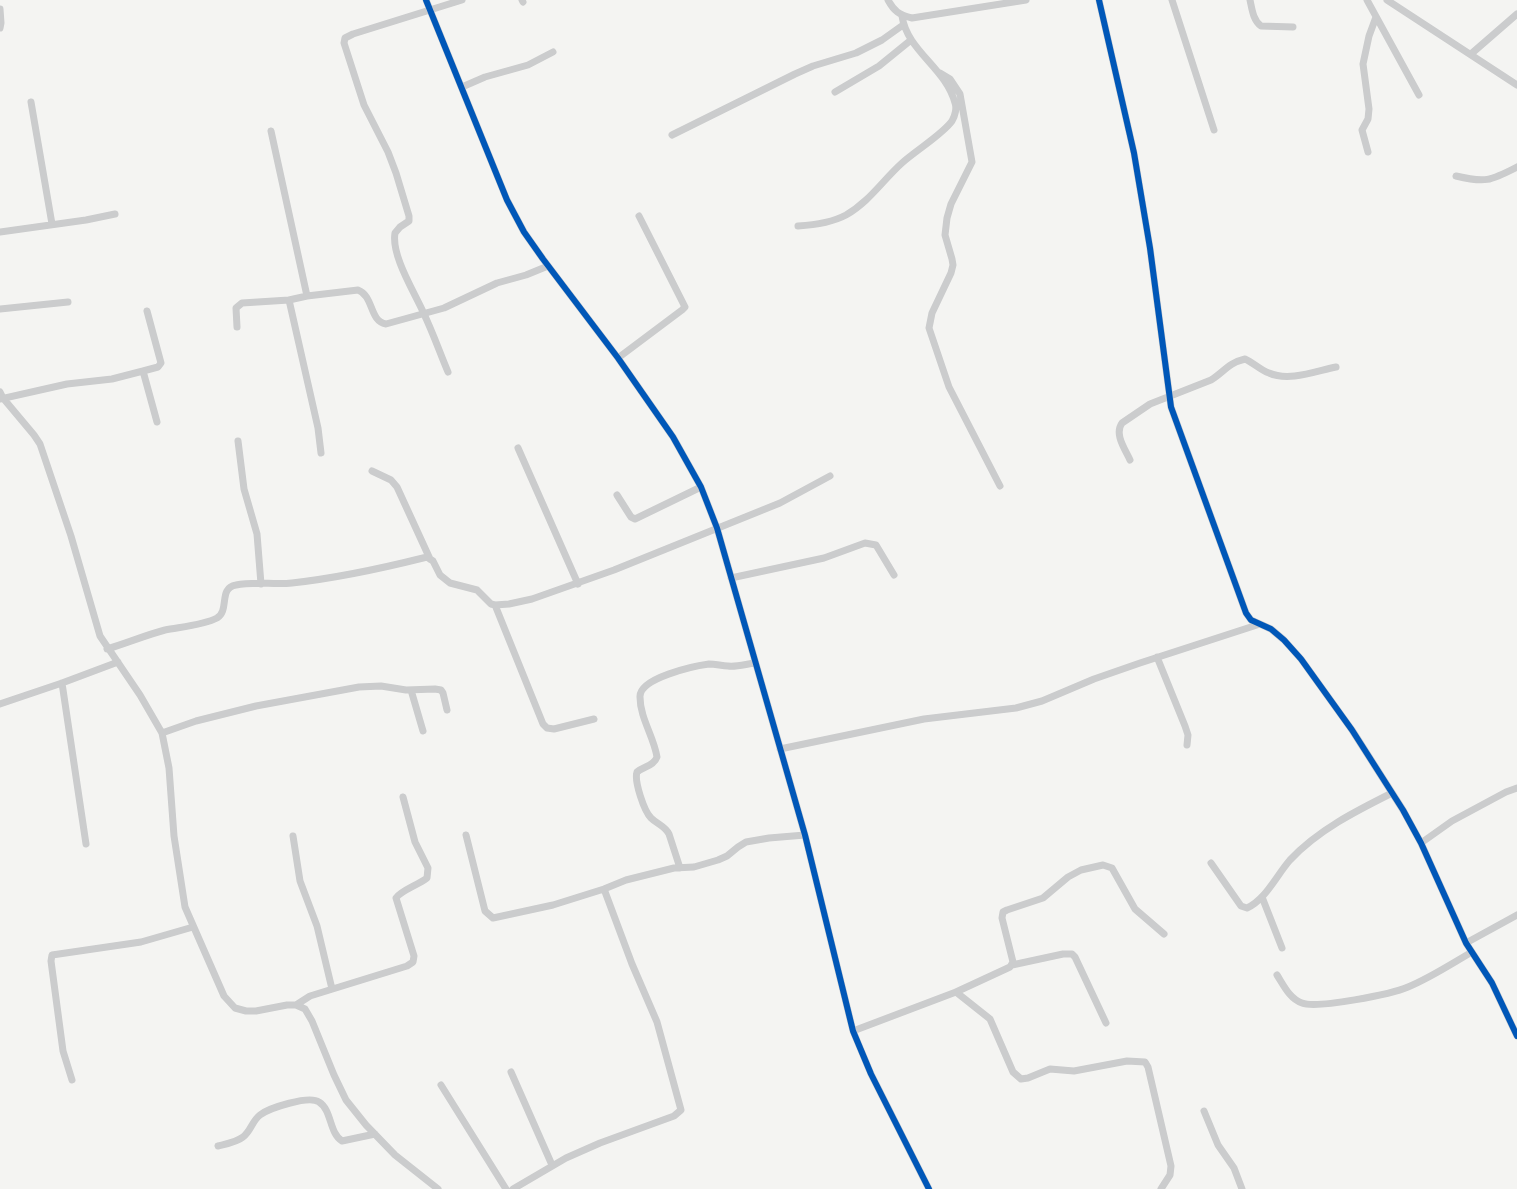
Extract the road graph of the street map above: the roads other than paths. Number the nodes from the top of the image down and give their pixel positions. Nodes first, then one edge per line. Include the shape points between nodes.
1 (426, 0) edge
2 (462, 0) edge
3 (888, 0) edge
4 (1026, 0) edge
5 (1099, 0) edge
6 (1172, 0) edge
7 (1250, 0) edge
8 (1367, 0) edge
9 (1386, 0) edge
10 (0, 9) edge
11 (430, 9) junction
12 (1517, 14) edge
13 (902, 16) junction
14 (1376, 17) junction
15 (904, 25) junction
16 (1293, 27) dead end
17 (0, 28) edge
18 (912, 40) junction
19 (552, 52) dead end
20 (1471, 54) junction
21 (940, 73) junction
22 (1517, 85) edge
23 (462, 87) junction
24 (835, 92) dead end
25 (1419, 95) dead end
26 (31, 102) dead end
27 (1214, 130) dead end
28 (271, 131) dead end
29 (672, 135) dead end
30 (1368, 152) dead end
31 (1517, 168) edge
32 (1456, 176) dead end
33 (115, 214) dead end
34 (639, 216) dead end
35 (52, 224) junction
36 (798, 226) dead end
37 (0, 232) edge
38 (548, 266) junction
39 (307, 296) junction
40 (289, 300) junction
41 (68, 302) dead end
42 (0, 309) edge
43 (147, 311) dead end
44 (424, 314) junction
45 (238, 327) dead end
46 (618, 358) junction
47 (1336, 367) dead end
48 (143, 371) junction
49 (448, 372) dead end
50 (1, 396) edge
51 (1169, 396) junction
52 (157, 422) dead end
53 (238, 441) dead end
54 (518, 448) dead end
55 (321, 452) dead end
56 (1130, 460) dead end
57 (372, 471) dead end
58 (830, 476) dead end
59 (1000, 486) dead end
60 (701, 487) junction
61 (617, 495) dead end
62 (717, 528) junction
63 (430, 559) junction
64 (894, 575) dead end
65 (731, 578) junction
66 (261, 584) junction
67 (578, 584) junction
68 (495, 605) junction
69 (1260, 624) junction
70 (108, 649) junction
71 (1157, 657) junction
72 (118, 662) junction
73 (755, 663) junction
74 (62, 684) junction
75 (411, 690) junction
76 (0, 704) edge
77 (447, 710) dead end
78 (594, 719) dead end
79 (423, 731) dead end
80 (162, 733) junction
81 (1187, 746) dead end
82 (780, 749) junction
83 (1517, 788) edge
84 (1392, 794) junction
85 (403, 797) dead end
86 (466, 835) dead end
87 (805, 835) junction
88 (293, 836) dead end
89 (86, 844) dead end
90 (1421, 844) junction
91 (1211, 863) dead end
92 (680, 868) junction
93 (604, 889) junction
94 (1262, 897) junction
95 (1517, 915) edge
96 (194, 927) junction
97 (1164, 934) dead end
98 (1466, 943) junction
99 (1282, 948) dead end
100 (1472, 952) junction
101 (1012, 965) junction
102 (1277, 976) dead end
103 (332, 989) junction
104 (956, 992) junction
105 (296, 1005) junction
106 (1106, 1023) dead end
107 (853, 1031) junction
108 (1517, 1036) edge
109 (511, 1072) dead end
110 (72, 1080) dead end
111 (441, 1085) dead end
112 (1204, 1111) dead end
113 (375, 1134) junction
114 (218, 1146) dead end
115 (552, 1166) junction
116 (434, 1188) edge
117 (506, 1189) edge
118 (513, 1189) edge
119 (929, 1189) edge
120 (1161, 1189) edge
121 (1242, 1189) edge

1 - 11 street
2 - 11 street
3 - 13 street
4 - 13 street via 922,17
5 - 51 street via 1135,162
6 - 27 street
7 - 16 street via 1254,16 1261,26
8 - 14 street
9 - 20 street
10 - 17 street
11 - 23 street
11 - 44 street via 353,34 345,38 344,44 357,87 388,152 403,196 409,219 395,234 395,244 405,275
12 - 20 street
13 - 15 street
14 - 25 street
14 - 30 street via 1363,64 1369,109 1362,130
15 - 18 street
15 - 29 street via 871,46 795,74
18 - 21 street
18 - 24 street via 879,66
19 - 23 street via 528,65
20 - 22 street
21 - 36 street via 956,103 955,115 946,127 900,164 870,196 847,214 819,225
21 - 59 street via 960,94 972,162 947,218 945,235 953,265 932,313 929,328 949,387
23 - 38 street via 507,200
26 - 35 street
28 - 39 street
31 - 32 street via 1484,181
33 - 35 street
34 - 46 street via 685,307
35 - 37 street
38 - 44 street via 497,283
38 - 46 street
39 - 40 street
39 - 44 street via 358,290 368,298 376,320 386,324
40 - 45 street via 242,303 236,308
40 - 55 street
41 - 42 street
43 - 48 street via 161,363
44 - 49 street
46 - 60 street via 673,438
47 - 51 street via 1280,377 1245,360 1227,366 1211,380
48 - 50 street via 112,379
48 - 52 street
50 - 70 street via 40,444 100,636
51 - 56 street via 1137,412 1118,427
51 - 69 street via 1175,422 1246,613
53 - 66 street via 244,489 257,534
54 - 67 street
57 - 63 street via 391,480 397,487
58 - 62 street via 780,503
60 - 61 street via 635,519
60 - 62 street
62 - 65 street
62 - 67 street
63 - 66 street via 422,558 322,580
63 - 68 street via 444,580 477,590
64 - 65 street via 879,549 871,543 824,558
65 - 73 street
66 - 70 street via 236,584 228,588 224,609 212,619
67 - 68 street via 532,599
68 - 78 street via 547,728
69 - 71 street
69 - 84 street via 1284,640 1301,659 1352,730
70 - 72 street
71 - 81 street via 1185,726
71 - 82 street via 1016,708 924,719
72 - 74 street
72 - 80 street
73 - 82 street
73 - 92 street via 737,666 708,664 686,669 660,678 641,690 639,696 657,757 652,764 637,772 636,784 648,814 670,834
74 - 76 street
74 - 89 street
75 - 77 street via 440,690
75 - 79 street
75 - 80 street via 359,687 256,706
80 - 96 street via 169,768 182,895
82 - 87 street
83 - 90 street via 1452,821
84 - 90 street
84 - 94 street via 1347,816 1300,851
85 - 103 street via 415,842 428,868 427,878 399,893 396,898 414,956 413,962
86 - 93 street via 485,912 490,917 511,915
87 - 92 street via 746,842 723,859
87 - 107 street
88 - 103 street via 300,881 317,926
90 - 98 street
91 - 94 street via 1241,906 1247,908
92 - 93 street via 626,880
93 - 115 street via 657,1022 681,1110 674,1116
94 - 99 street
95 - 98 street
96 - 105 street via 224,996 235,1008 256,1011
96 - 110 street via 141,942 52,955 63,1051
97 - 101 street via 1135,909 1112,868 1097,865 1075,872 1043,898 1004,912 1002,918
98 - 100 street
100 - 102 street via 1406,988 1318,1005 1296,1000
100 - 108 street via 1492,983
101 - 104 street
101 - 106 street via 1072,954
103 - 105 street via 310,996
104 - 107 street
104 - 120 street via 990,1019 1013,1072 1020,1079 1050,1070 1076,1071 1127,1061 1145,1062 1171,1166 1170,1175
105 - 113 street via 309,1015 346,1100
107 - 119 street
109 - 115 street
111 - 117 street
112 - 121 street via 1218,1146 1234,1168
113 - 114 street via 342,1141 323,1106 309,1099 264,1112 242,1138
113 - 116 street
115 - 118 street

